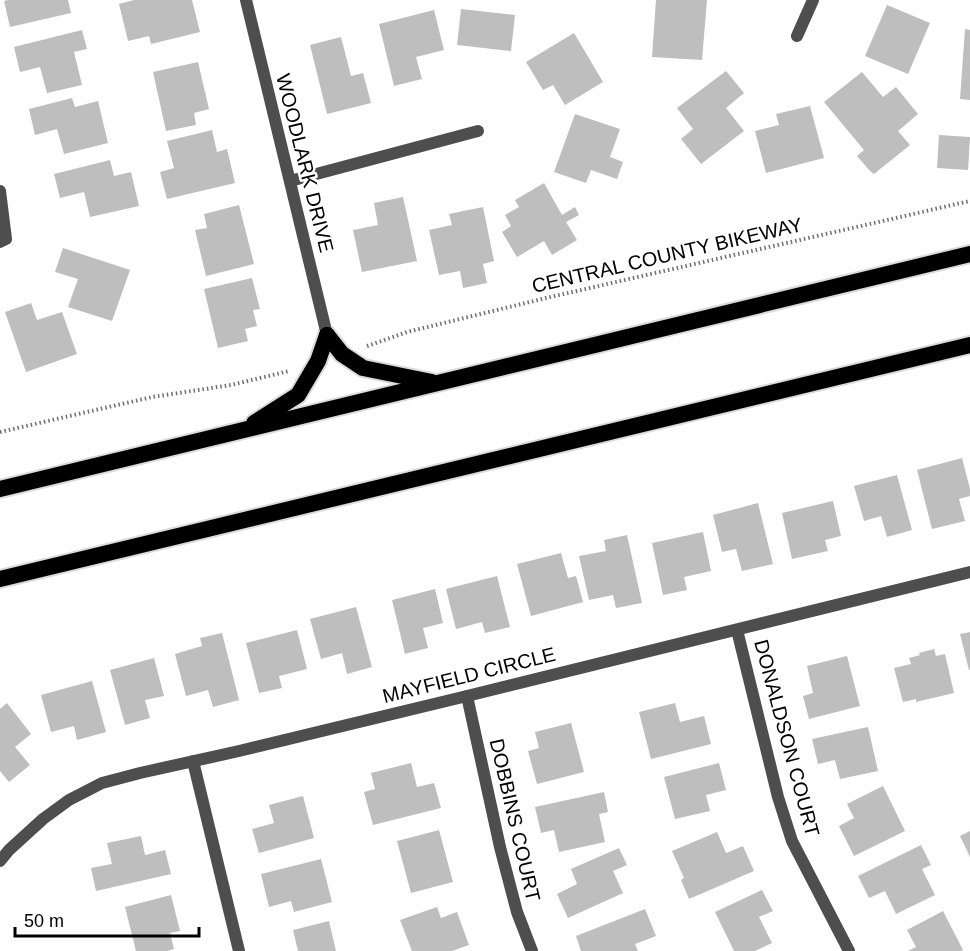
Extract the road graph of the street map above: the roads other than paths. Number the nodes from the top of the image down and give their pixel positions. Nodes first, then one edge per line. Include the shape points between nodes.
1 (246, 0) edge
2 (813, 0) edge
3 (797, 36) dead end
4 (478, 131) dead end
5 (290, 181) junction
6 (0, 191) edge
7 (3, 240) edge
8 (970, 254) edge
9 (327, 335) junction
10 (970, 345) edge
11 (437, 383) junction
12 (244, 430) junction
13 (0, 489) edge
14 (970, 572) edge
15 (0, 579) edge
16 (737, 630) junction
17 (467, 696) junction
18 (193, 761) junction
19 (0, 861) edge
20 (239, 951) edge
21 (532, 951) edge
22 (849, 951) edge

1 - 5 street, WOODLARK DRIVE
2 - 3 street
4 - 5 street
5 - 9 street, WOODLARK DRIVE
6 - 7 street
8 - 11 highway
9 - 11 highway via 342,354 363,368
9 - 12 highway via 318,362 298,395
10 - 15 highway
11 - 12 highway
12 - 13 highway
14 - 16 street, MAYFIELD CIRCLE
16 - 17 street, MAYFIELD CIRCLE
16 - 22 street, DONALDSON COURT via 792,841
17 - 18 street, MAYFIELD CIRCLE
17 - 21 street, DOBBINS COURT via 500,847
18 - 19 street, MAYFIELD CIRCLE via 102,783 69,800
18 - 20 street

